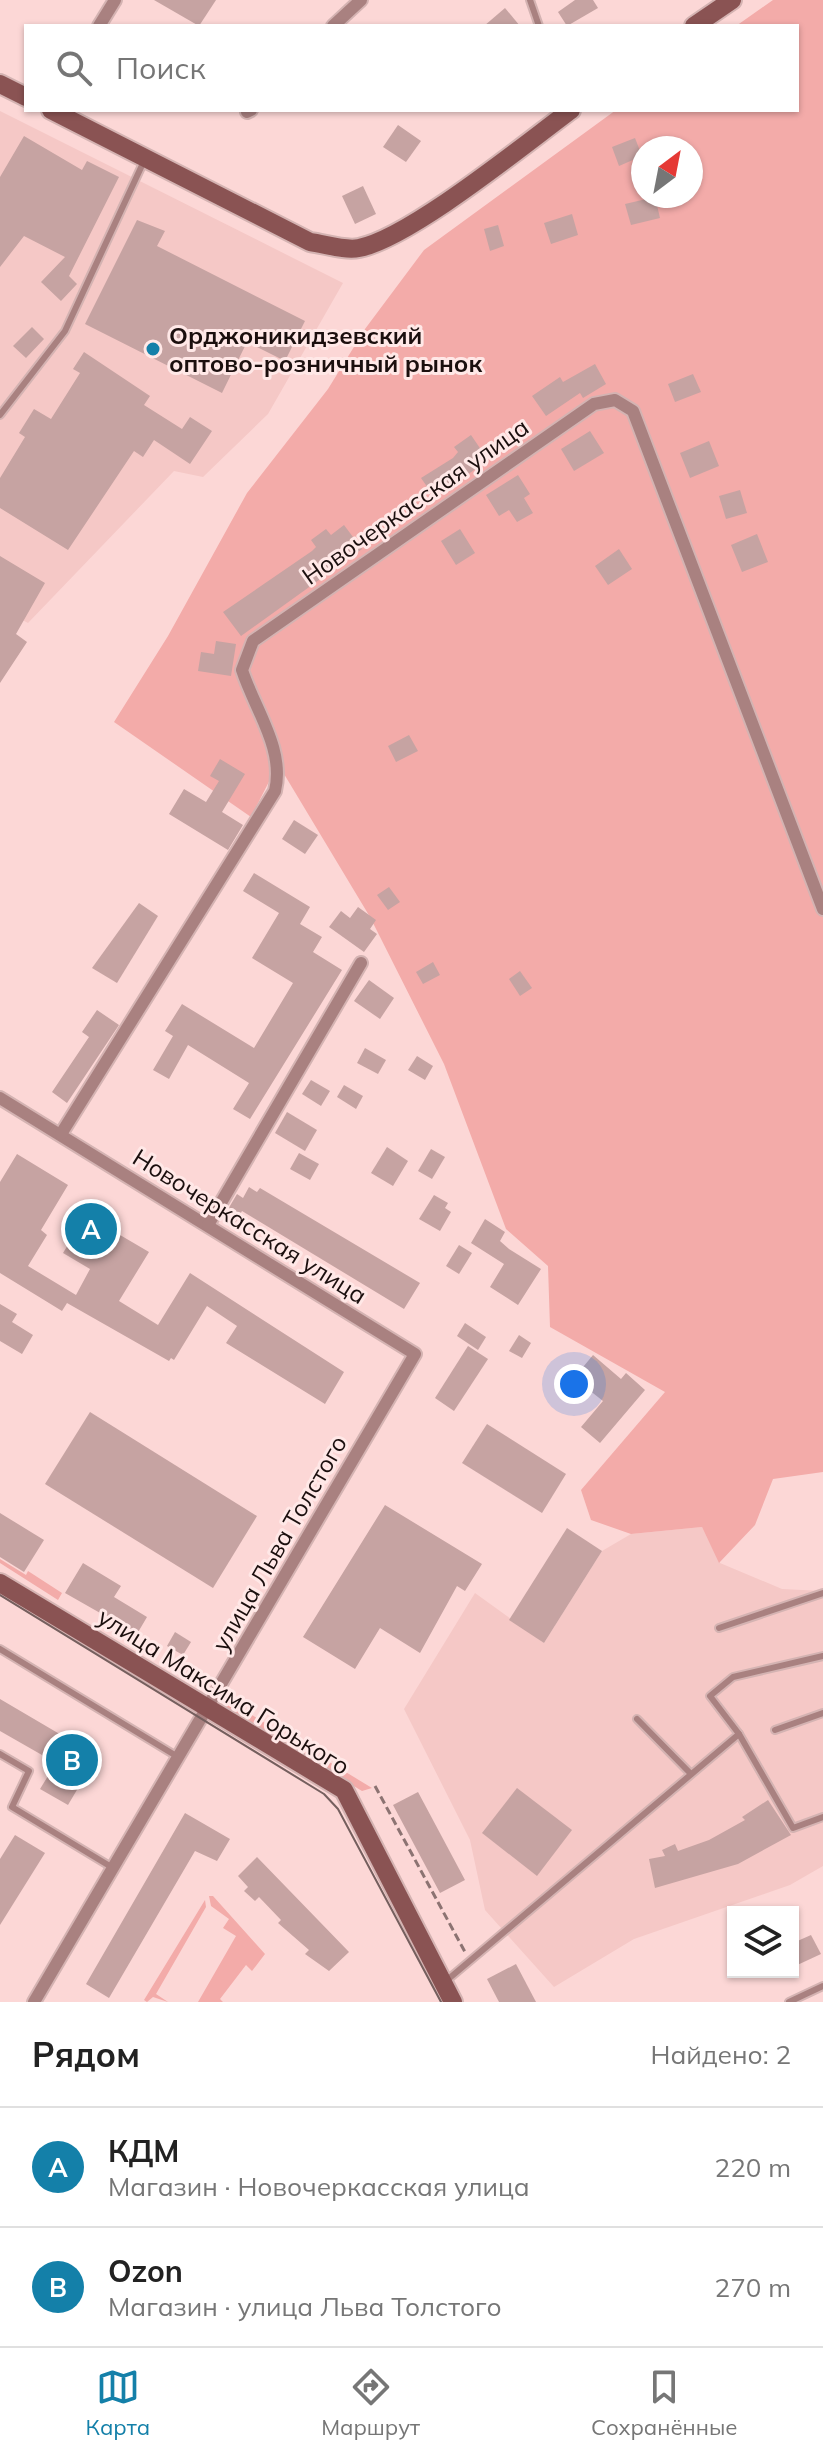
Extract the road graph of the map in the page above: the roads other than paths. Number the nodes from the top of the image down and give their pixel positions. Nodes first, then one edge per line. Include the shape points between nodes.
1 (115, 0) edge
2 (361, 0) edge
3 (530, 0) edge
4 (732, 0) edge
5 (100, 24) edge
6 (335, 24) edge
7 (538, 24) edge
8 (697, 24) edge
9 (0, 84) edge
10 (24, 96) edge
11 (55, 112) edge
12 (567, 112) edge
13 (145, 158) junction
14 (0, 415) edge
15 (823, 909) edge
16 (361, 963) dead end
17 (0, 1098) edge
18 (61, 1134) junction
19 (208, 1225) junction
20 (415, 1354) joint
21 (0, 1583) edge
22 (823, 1593) edge
23 (719, 1628) dead end
24 (0, 1649) edge
25 (823, 1656) edge
26 (209, 1705) junction
27 (823, 1713) edge
28 (637, 1719) dead end
29 (775, 1730) dead end
30 (739, 1734) junction
31 (0, 1754) edge
32 (178, 1757) junction
33 (691, 1774) junction
34 (823, 1817) edge
35 (113, 1868) junction
36 (443, 1984) junction
37 (823, 1986) edge
38 (34, 2002) edge
39 (453, 2002) edge
40 (789, 2002) edge

1 - 5 street
2 - 6 street
3 - 7 lane
4 - 8 main road
9 - 10 main road
11 - 13 main road
12 - 13 main road via 420,217 357,249 310,242
13 - 14 lane via 65,331
15 - 18 street, Новочеркасская улица via 633,411 615,400 594,404 253,641 242,670 277,754 275,791
16 - 19 street
17 - 18 street, Новочеркасская улица
18 - 19 street, Новочеркасская улица
19 - 20 street, Новочеркасская улица
20 - 26 street, улица Льва Толстого
21 - 26 main road, улица Максима Горького
22 - 23 lane
24 - 32 lane
25 - 30 lane via 733,1677 710,1696
26 - 32 street, улица Льва Толстого
26 - 36 main road, улица Максима Горького via 344,1790
27 - 29 lane
28 - 33 lane
30 - 33 lane
30 - 34 lane via 793,1828
31 - 35 lane via 29,1771 12,1807
32 - 35 street, улица Льва Толстого
33 - 36 lane
35 - 38 street, улица Льва Толстого
36 - 39 main road, улица Максима Горького
37 - 40 lane

